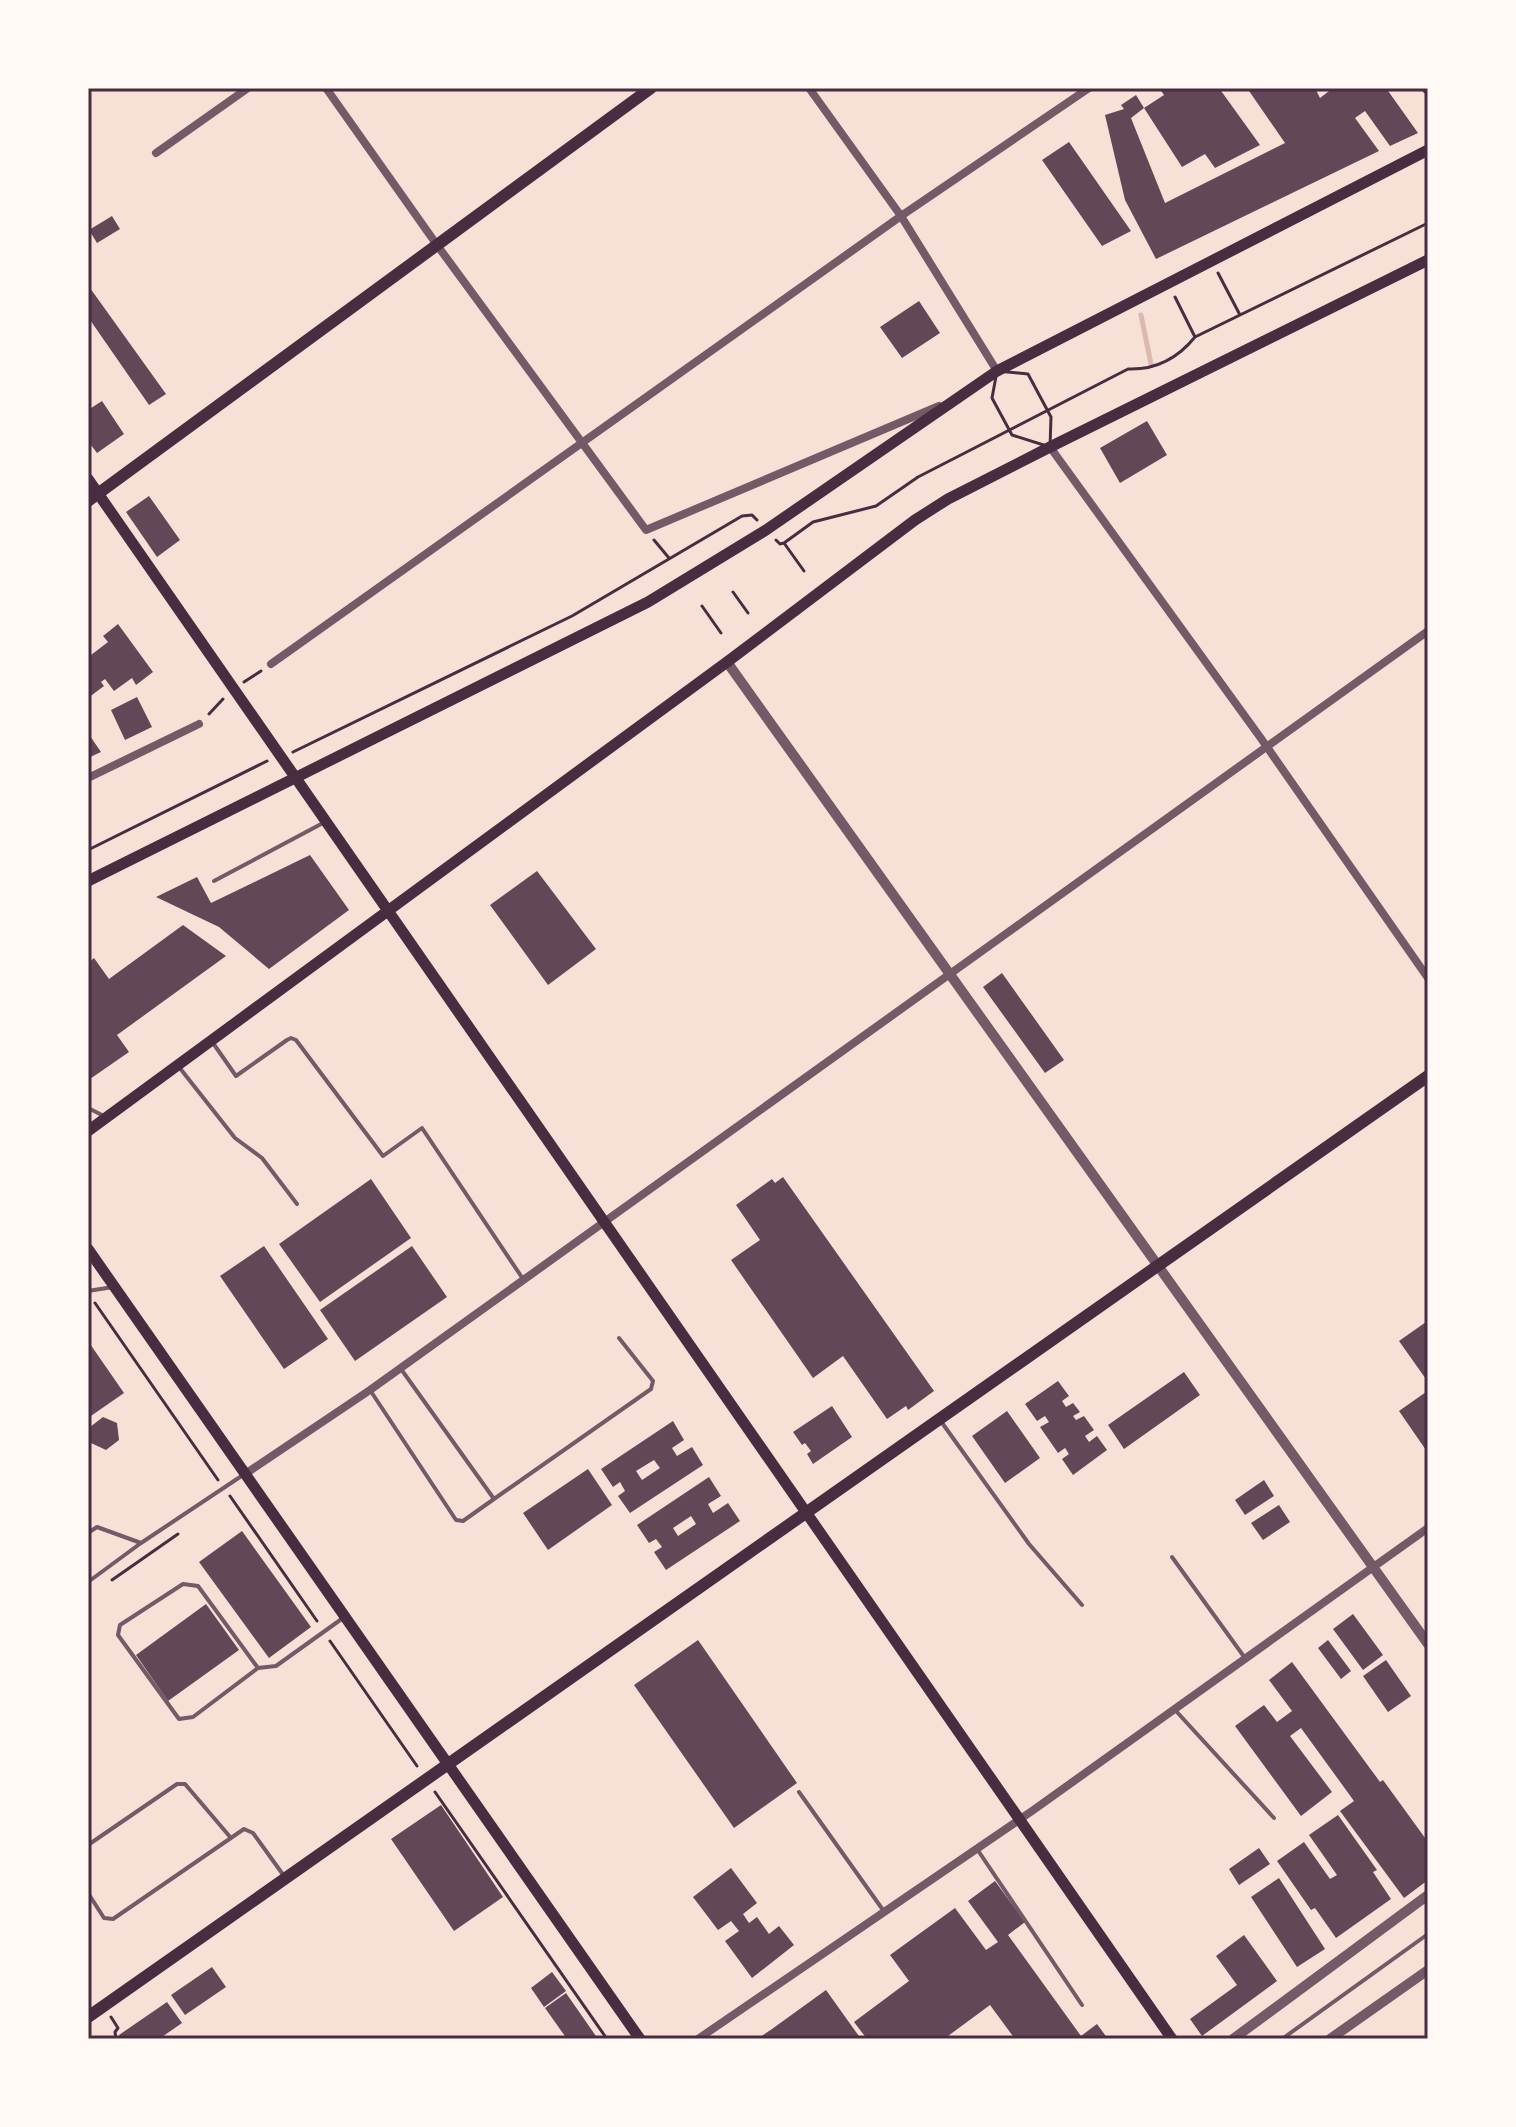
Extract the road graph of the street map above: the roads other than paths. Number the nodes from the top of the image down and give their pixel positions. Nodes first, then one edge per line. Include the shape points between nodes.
1 (248, 88) edge
2 (326, 88) edge
3 (651, 88) edge
4 (809, 88) edge
5 (1089, 88) edge
6 (1428, 150) edge
7 (156, 153) dead end
8 (901, 216) junction
9 (437, 245) junction
10 (1428, 260) edge
11 (997, 371) junction
12 (947, 403) junction
13 (582, 445) junction
14 (1050, 447) junction
15 (88, 479) edge
16 (93, 497) edge
17 (1428, 631) edge
18 (727, 662) junction
19 (271, 664) dead end
20 (199, 724) dead end
21 (1267, 747) junction
22 (88, 778) edge
23 (295, 778) junction
24 (325, 821) junction
25 (88, 881) edge
26 (214, 881) dead end
27 (388, 911) junction
28 (950, 974) junction
29 (1428, 978) edge
30 (211, 1041) junction
31 (178, 1065) junction
32 (1428, 1076) edge
33 (88, 1108) edge
34 (107, 1117) junction
35 (88, 1131) edge
36 (297, 1204) dead end
37 (604, 1223) junction
38 (88, 1249) edge
39 (1158, 1266) junction
40 (524, 1281) junction
41 (115, 1287) junction
42 (88, 1292) edge
43 (619, 1338) dead end
44 (401, 1369) junction
45 (370, 1390) junction
46 (939, 1419) junction
47 (245, 1474) junction
48 (494, 1499) junction
49 (806, 1513) junction
50 (1428, 1528) edge
51 (88, 1533) edge
52 (141, 1543) junction
53 (1172, 1557) dead end
54 (1373, 1567) junction
55 (88, 1582) edge
56 (1082, 1605) dead end
57 (345, 1616) junction
58 (1428, 1644) edge
59 (1245, 1658) junction
60 (258, 1668) junction
61 (1174, 1709) junction
62 (448, 1764) junction
63 (799, 1792) dead end
64 (1274, 1818) dead end
65 (1019, 1820) junction
66 (231, 1838) junction
67 (88, 1845) edge
68 (977, 1849) junction
69 (286, 1878) junction
70 (88, 1893) edge
71 (1428, 1895) edge
72 (884, 1912) junction
73 (1428, 1934) edge
74 (1428, 1970) edge
75 (1082, 2005) dead end
76 (88, 2017) edge
77 (640, 2039) edge
78 (698, 2039) edge
79 (1172, 2039) edge
80 (1233, 2039) edge
81 (1282, 2039) edge
82 (1330, 2039) edge

1 - 7 street
2 - 9 street
3 - 9 main road
4 - 8 street
5 - 8 street
6 - 11 main road
8 - 11 street
8 - 13 street
9 - 13 street
9 - 16 main road
10 - 14 main road
11 - 12 main road
12 - 13 street via 646,530
12 - 23 main road via 766,530 648,602
13 - 19 street
14 - 18 main road via 915,520
14 - 21 street
15 - 16 main road
16 - 23 main road
17 - 21 street
18 - 27 main road
18 - 28 street
20 - 22 street
21 - 28 street
21 - 29 street
23 - 24 main road
23 - 25 main road
24 - 26 lane
24 - 27 main road
27 - 30 main road
27 - 37 main road
28 - 37 street
28 - 39 street
30 - 31 main road
30 - 40 lane via 236,1076 291,1038 296,1040 383,1156 422,1128
31 - 34 main road
31 - 36 lane via 235,1138 262,1158
32 - 39 main road
33 - 34 lane
34 - 35 main road
37 - 40 street
37 - 49 main road
38 - 41 main road
39 - 46 main road
39 - 54 street
40 - 44 street
41 - 42 lane
41 - 47 main road
43 - 48 lane via 653,1381 651,1389
44 - 45 street
44 - 48 lane
45 - 47 street
45 - 48 lane via 456,1520 463,1521
46 - 49 main road
46 - 56 lane via 1029,1544
47 - 52 lane
47 - 57 main road
49 - 62 main road
49 - 65 main road
50 - 54 street
51 - 52 lane via 97,1527
52 - 55 lane
53 - 59 lane
54 - 58 street
54 - 59 street
57 - 60 lane via 276,1666
57 - 62 main road
59 - 61 street
60 - 60 lane via 193,1717 179,1719 118,1635 120,1625 183,1584 198,1586
61 - 64 lane
61 - 65 street
62 - 69 main road
62 - 77 main road
63 - 72 lane
65 - 68 street
65 - 79 main road
66 - 67 lane via 185,1784 177,1784
66 - 69 lane via 244,1829 253,1833
66 - 70 lane via 113,1919 104,1918
68 - 72 street
68 - 75 lane
69 - 76 main road
71 - 80 street
72 - 78 street
73 - 81 lane
74 - 82 street

